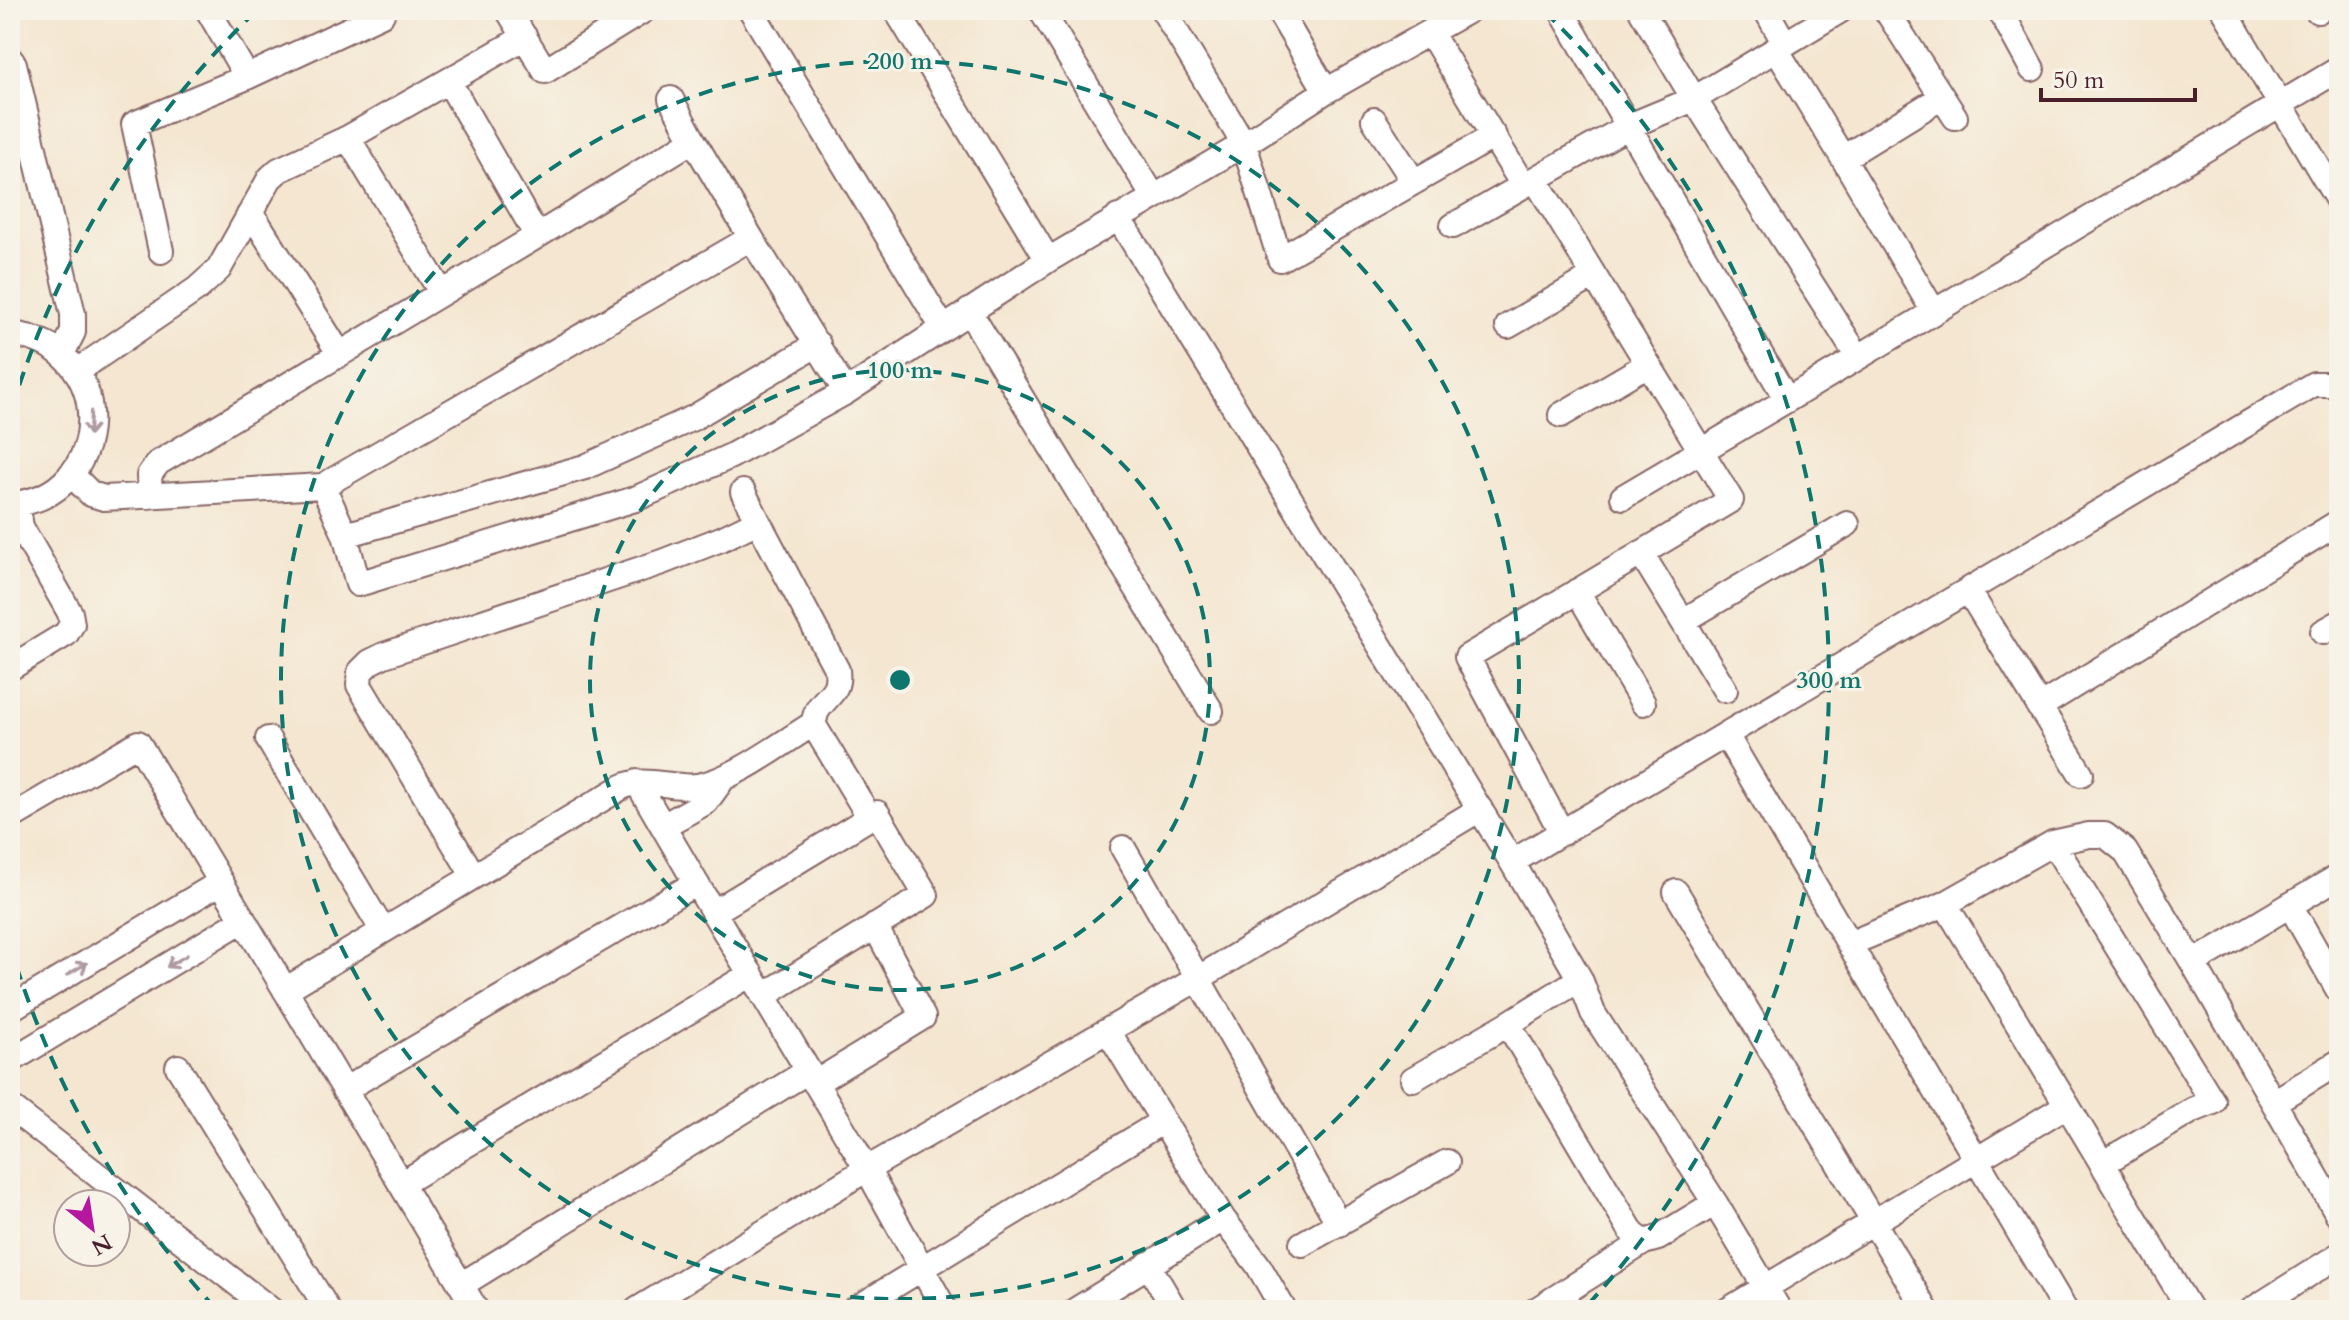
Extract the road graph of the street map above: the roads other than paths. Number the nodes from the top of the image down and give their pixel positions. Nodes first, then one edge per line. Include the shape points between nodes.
1 (208, 10) edge
2 (508, 10) edge
3 (751, 10) edge
4 (896, 10) edge
5 (1041, 10) edge
6 (1163, 10) edge
7 (1278, 10) edge
8 (1469, 10) edge
9 (1561, 10) edge
10 (1641, 10) edge
11 (1766, 10) edge
12 (1841, 10) edge
13 (1886, 10) edge
14 (2000, 10) edge
15 (2224, 10) edge
16 (633, 13) edge
17 (382, 14) dead end
18 (344, 20) edge
19 (1430, 32) junction
20 (525, 37) junction
21 (1781, 46) junction
22 (10, 59) edge
23 (2032, 69) dead end
24 (2339, 69) edge
25 (247, 77) junction
26 (449, 82) junction
27 (1326, 91) junction
28 (671, 99) dead end
29 (1694, 99) junction
30 (2280, 103) junction
31 (1374, 120) dead end
32 (1629, 126) junction
33 (1494, 136) junction
34 (348, 138) junction
35 (693, 140) junction
36 (1244, 144) junction
37 (1843, 158) junction
38 (1414, 182) junction
39 (1529, 182) junction
40 (1153, 196) junction
41 (2338, 197) edge
42 (249, 215) junction
43 (1118, 217) junction
44 (1453, 226) dead end
45 (537, 236) junction
46 (751, 238) junction
47 (161, 251) dead end
48 (1048, 260) junction
49 (1594, 276) junction
50 (441, 292) junction
51 (969, 311) junction
52 (1934, 312) junction
53 (1508, 326) dead end
54 (943, 328) junction
55 (10, 334) edge
56 (818, 344) junction
57 (339, 353) junction
58 (1858, 357) junction
59 (70, 362) junction
60 (1648, 364) junction
61 (2339, 387) edge
62 (846, 392) junction
63 (1787, 400) junction
64 (1561, 415) dead end
65 (1701, 452) junction
66 (71, 474) junction
67 (323, 486) junction
68 (743, 492) dead end
69 (150, 496) junction
70 (1623, 497) dead end
71 (14, 503) edge
72 (758, 521) junction
73 (2339, 522) edge
74 (1847, 524) dead end
75 (345, 535) junction
76 (1641, 553) junction
77 (1968, 590) junction
78 (1577, 591) junction
79 (1683, 621) junction
80 (10, 668) edge
81 (1725, 690) dead end
82 (1643, 703) dead end
83 (2039, 707) junction
84 (1211, 711) dead end
85 (813, 724) junction
86 (1726, 735) junction
87 (268, 739) dead end
88 (2081, 774) dead end
89 (722, 780) junction
90 (637, 782) junction
91 (1480, 809) junction
92 (10, 818) edge
93 (870, 818) junction
94 (663, 826) junction
95 (1562, 833) junction
96 (2053, 843) junction
97 (1123, 848) dead end
98 (1512, 862) junction
99 (473, 875) junction
100 (2339, 876) edge
101 (221, 882) junction
102 (696, 883) junction
103 (1676, 892) dead end
104 (1945, 904) junction
105 (2290, 905) junction
106 (714, 912) junction
107 (243, 920) junction
108 (875, 926) junction
109 (383, 931) junction
110 (1849, 944) junction
111 (2193, 963) junction
112 (751, 974) junction
113 (1199, 978) junction
114 (1580, 979) junction
115 (285, 990) junction
116 (2339, 991) edge
117 (763, 996) junction
118 (10, 1009) edge
119 (1508, 1024) junction
120 (1108, 1031) junction
121 (10, 1061) edge
122 (2339, 1062) edge
123 (178, 1067) dead end
124 (811, 1077) junction
125 (1413, 1079) dead end
126 (344, 1090) junction
127 (2274, 1102) junction
128 (2067, 1105) junction
129 (10, 1107) edge
130 (1163, 1121) junction
131 (1978, 1160) junction
132 (1447, 1162) dead end
133 (2102, 1164) junction
134 (867, 1169) junction
135 (2331, 1183) edge
136 (401, 1184) junction
137 (1715, 1203) junction
138 (2339, 1216) edge
139 (1223, 1219) junction
140 (1874, 1222) junction
141 (1339, 1224) junction
142 (1644, 1242) junction
143 (1302, 1244) dead end
144 (2339, 1255) edge
145 (1148, 1264) junction
146 (922, 1268) junction
147 (461, 1285) junction
148 (1766, 1287) junction
149 (271, 1310) edge
150 (328, 1310) edge
151 (476, 1310) edge
152 (637, 1310) edge
153 (854, 1310) edge
154 (945, 1310) edge
155 (1076, 1310) edge
156 (1175, 1310) edge
157 (1284, 1310) edge
158 (1536, 1310) edge
159 (1728, 1310) edge
160 (1779, 1310) edge
161 (1926, 1310) edge
162 (2065, 1310) edge
163 (2190, 1310) edge
164 (2252, 1310) edge

1 - 25 street
2 - 20 street
3 - 54 street
4 - 48 street
5 - 40 street
6 - 36 street
7 - 27 street
8 - 19 street
9 - 32 street
10 - 29 street
11 - 21 street
12 - 21 street
13 - 37 street via 1948,107
14 - 23 street
15 - 30 street
16 - 20 street via 545,71
17 - 18 street
18 - 25 street
19 - 27 street
19 - 33 street
20 - 26 street
21 - 29 street
21 - 37 street
22 - 59 street via 73,314
24 - 30 street
25 - 47 street via 134,124
26 - 34 street
26 - 45 street
27 - 36 street
28 - 35 street
29 - 32 street
29 - 58 street
30 - 41 street
30 - 52 street
31 - 38 street
32 - 39 street
32 - 63 street
33 - 38 street
33 - 39 street
34 - 42 street via 279,170
34 - 50 street
35 - 45 street
35 - 46 street
36 - 38 street via 1280,259
36 - 40 street
37 - 52 street
39 - 44 street
39 - 49 street
40 - 43 street
42 - 57 street
42 - 59 street via 219,269 197,289
43 - 48 street
43 - 91 street
45 - 50 street
46 - 56 street
46 - 67 street
48 - 51 street
49 - 53 street
49 - 60 street
50 - 57 street
51 - 54 street
51 - 84 street
52 - 58 street
54 - 62 street
55 - 59 street via 45,342
56 - 62 street
56 - 75 street via 693,418 585,467
57 - 69 street via 158,463 149,475
58 - 63 street
59 -> 66 street via 88,396 91,424
60 - 64 street
60 - 65 street
61 - 77 street via 2314,384
62 - 75 street via 731,456 635,499 358,584
63 - 65 street
65 - 70 street
65 - 76 street via 1731,500
66 - 69 street via 91,494 104,498
66 - 71 street via 37,498
67 - 69 street
67 - 75 street
68 - 72 street
71 - 80 street via 21,527 72,624 66,634
72 - 85 street via 837,670 834,691
72 - 99 street via 662,562 384,655 360,672 359,685
73 - 83 street
74 - 79 street
76 - 78 street
76 - 79 street
77 - 83 street
77 - 86 street
78 - 82 street
78 - 95 street via 1467,657
79 - 81 street
83 - 88 street
85 - 89 street
85 - 93 street
86 - 95 street
86 - 110 street
87 - 109 street
89 - 90 street via 687,787
89 - 94 street via 706,802
90 - 94 street
90 - 99 street
91 - 98 street
91 - 113 street
92 - 101 street via 138,743
93 - 106 street
93 - 108 street via 877,813 926,895
94 - 102 street
95 - 98 street
96 - 104 street
96 - 111 street via 2105,835 2125,851
96 - 133 street via 2213,1102
97 - 113 street
98 - 114 street
99 - 109 street
100 - 105 street
101 - 107 street
118 -> 101 street
102 - 106 street
102 - 126 street
103 - 140 street
104 - 110 street
104 - 128 street
105 - 111 street
105 - 116 street
106 - 112 street
107 - 115 street
107 -> 121 street
108 - 117 street
108 - 124 street via 923,1017
109 - 115 street
110 - 131 street
111 - 127 street
112 - 117 street
112 - 136 street
113 - 120 street
113 - 141 street
114 - 119 street
114 - 137 street via 1593,1013
115 - 126 street
117 - 124 street
119 - 125 street
119 - 142 street via 1633,1234
120 - 130 street
120 - 134 street
122 - 127 street
123 - 150 street
124 - 134 street
124 - 147 street
126 - 136 street
127 - 135 street
128 - 131 street
128 - 133 street
129 - 149 street
130 - 139 street
130 - 146 street
131 - 140 street
131 - 162 street
132 - 141 street
133 - 163 street
134 - 146 street
134 - 152 street
135 - 138 street
136 - 147 street
137 - 142 street
137 - 148 street
139 - 145 street
139 - 157 street
140 - 148 street
140 - 161 street
141 - 143 street
142 - 158 street
144 - 164 street
145 - 155 street
145 - 156 street
146 - 153 street
146 - 154 street
147 - 151 street
148 - 159 street
148 - 160 street

